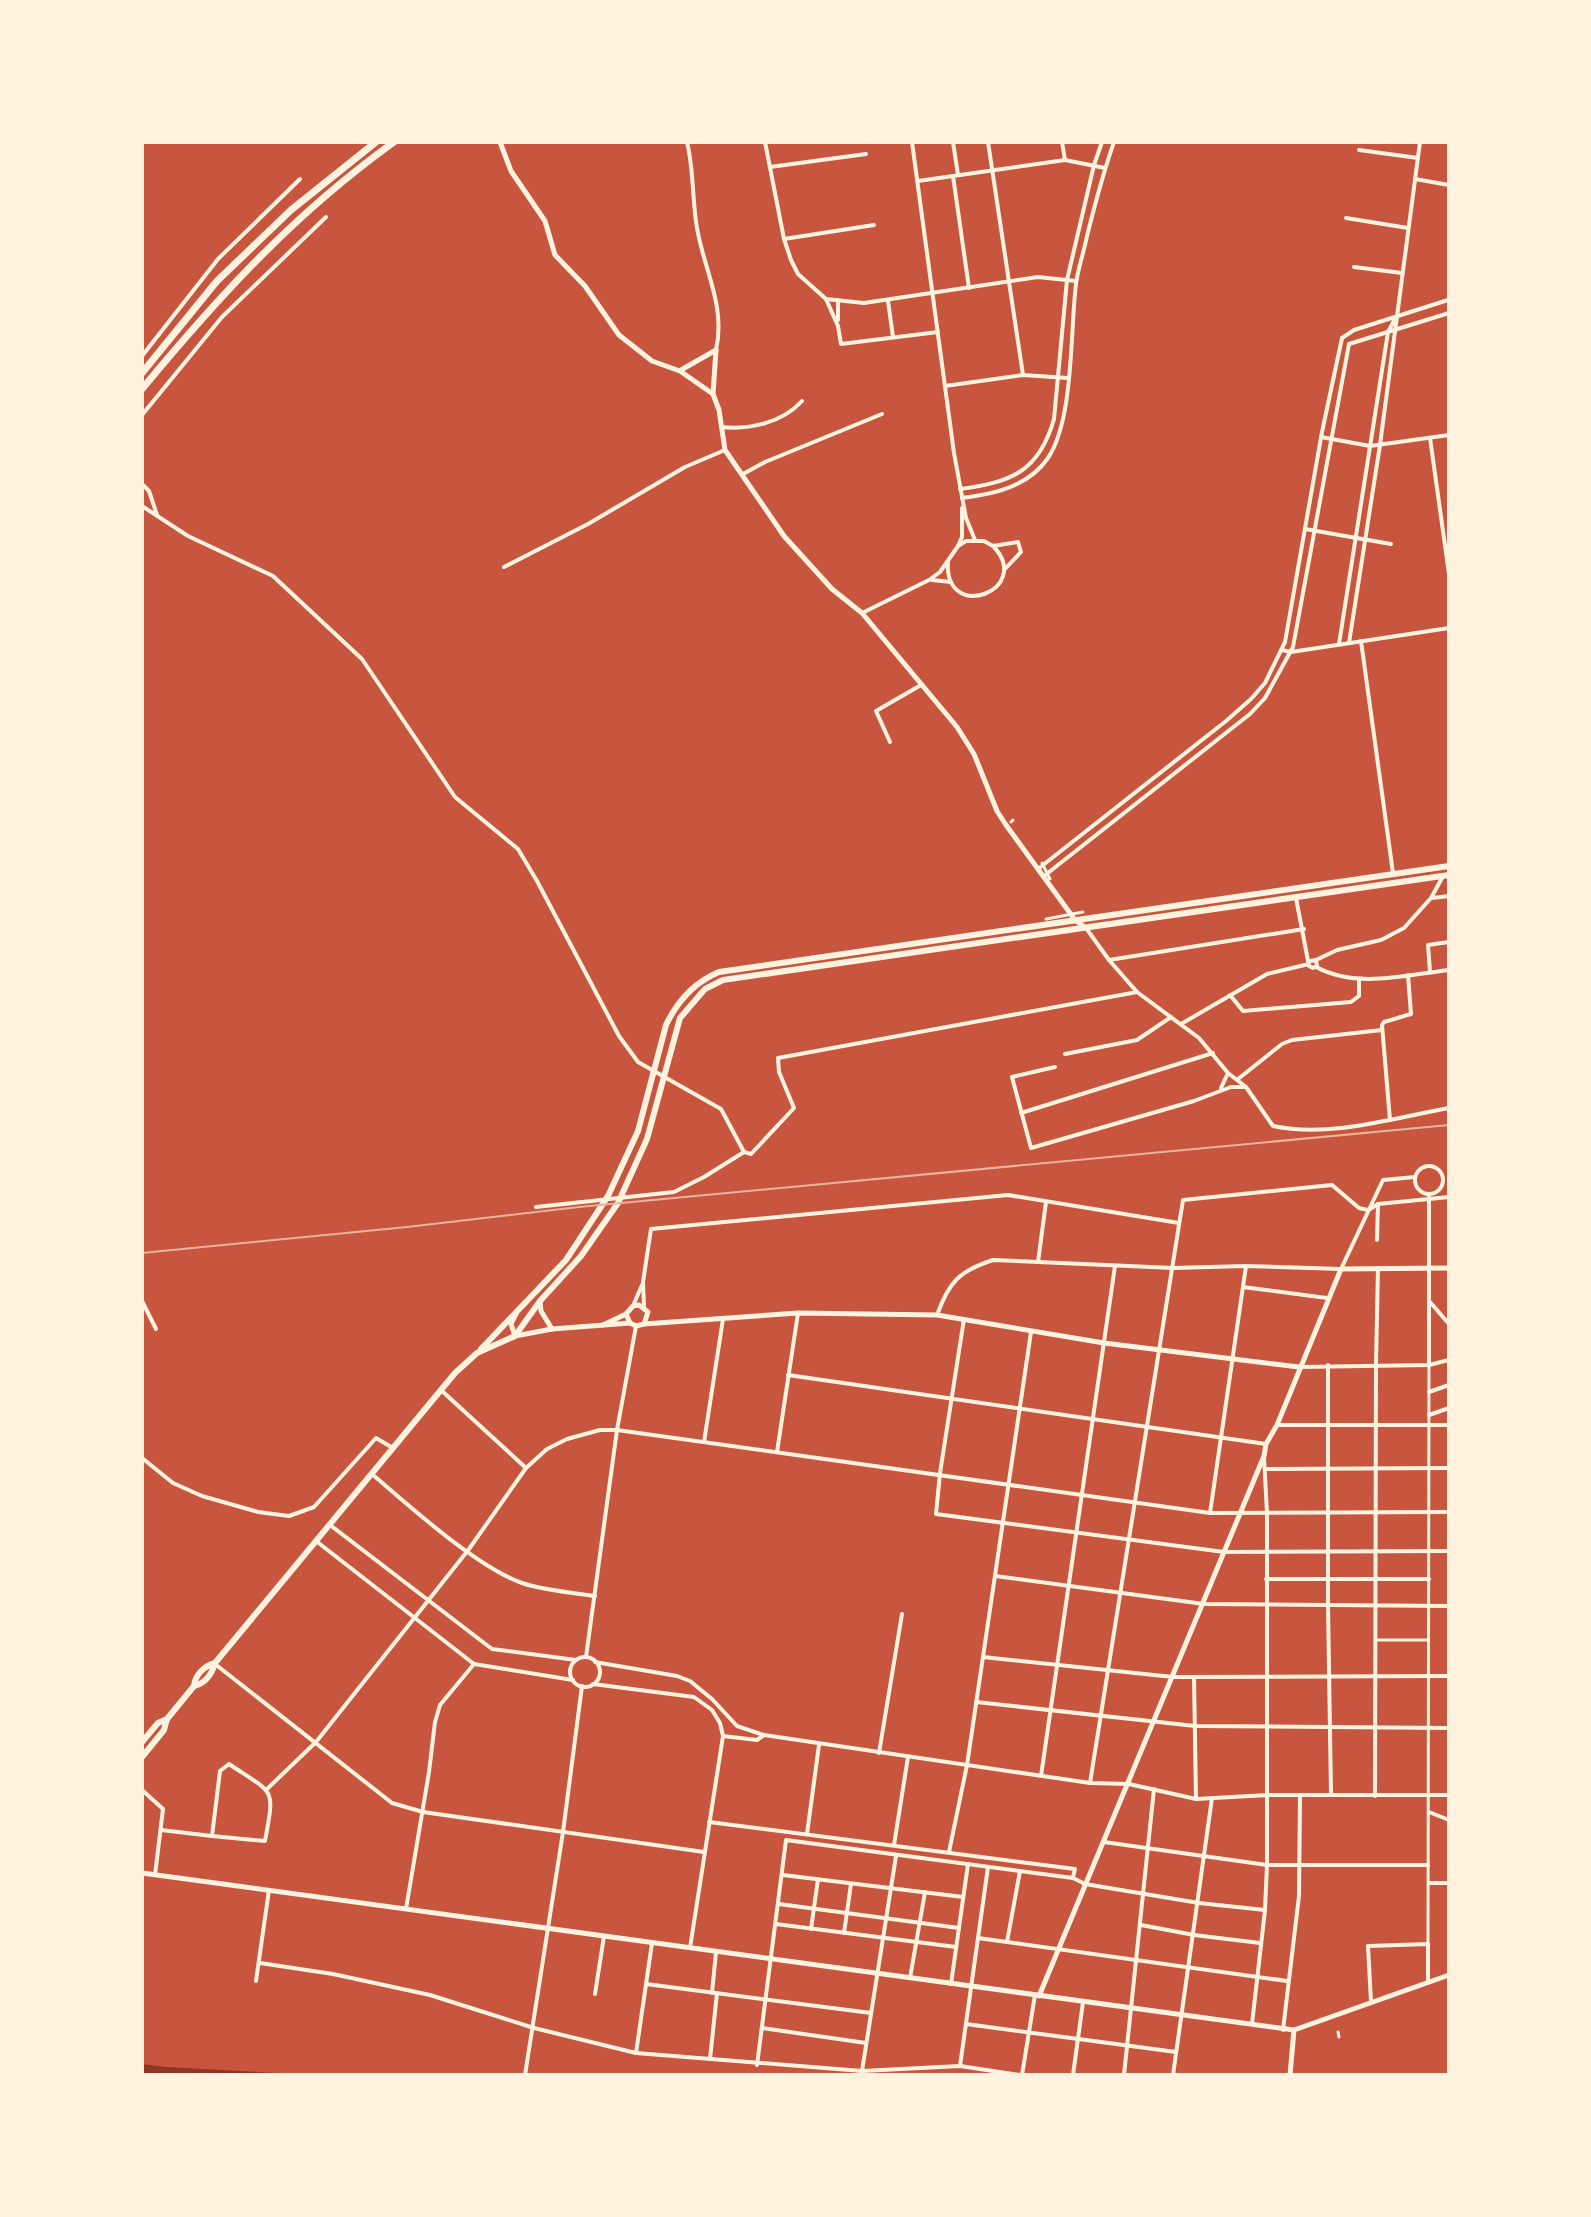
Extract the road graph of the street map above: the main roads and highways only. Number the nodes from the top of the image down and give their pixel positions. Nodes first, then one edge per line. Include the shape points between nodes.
1 (376, 142) edge
2 (394, 142) edge
3 (142, 373) edge
4 (142, 389) edge
5 (1449, 866) edge
6 (1446, 876) edge
7 (488, 1345) junction
8 (167, 1719) junction
9 (142, 1742) edge
10 (142, 1757) edge

1 - 3 highway via 291,210 217,281
2 - 4 highway via 302,215 214,302
5 - 7 main road via 719,972 701,982 666,1025 638,1131 608,1196 566,1260
6 - 7 main road via 723,980 705,989 680,1018 647,1139 618,1203 515,1336
7 - 8 main road via 455,1373 202,1684 194,1686
8 - 9 main road
8 - 10 main road

